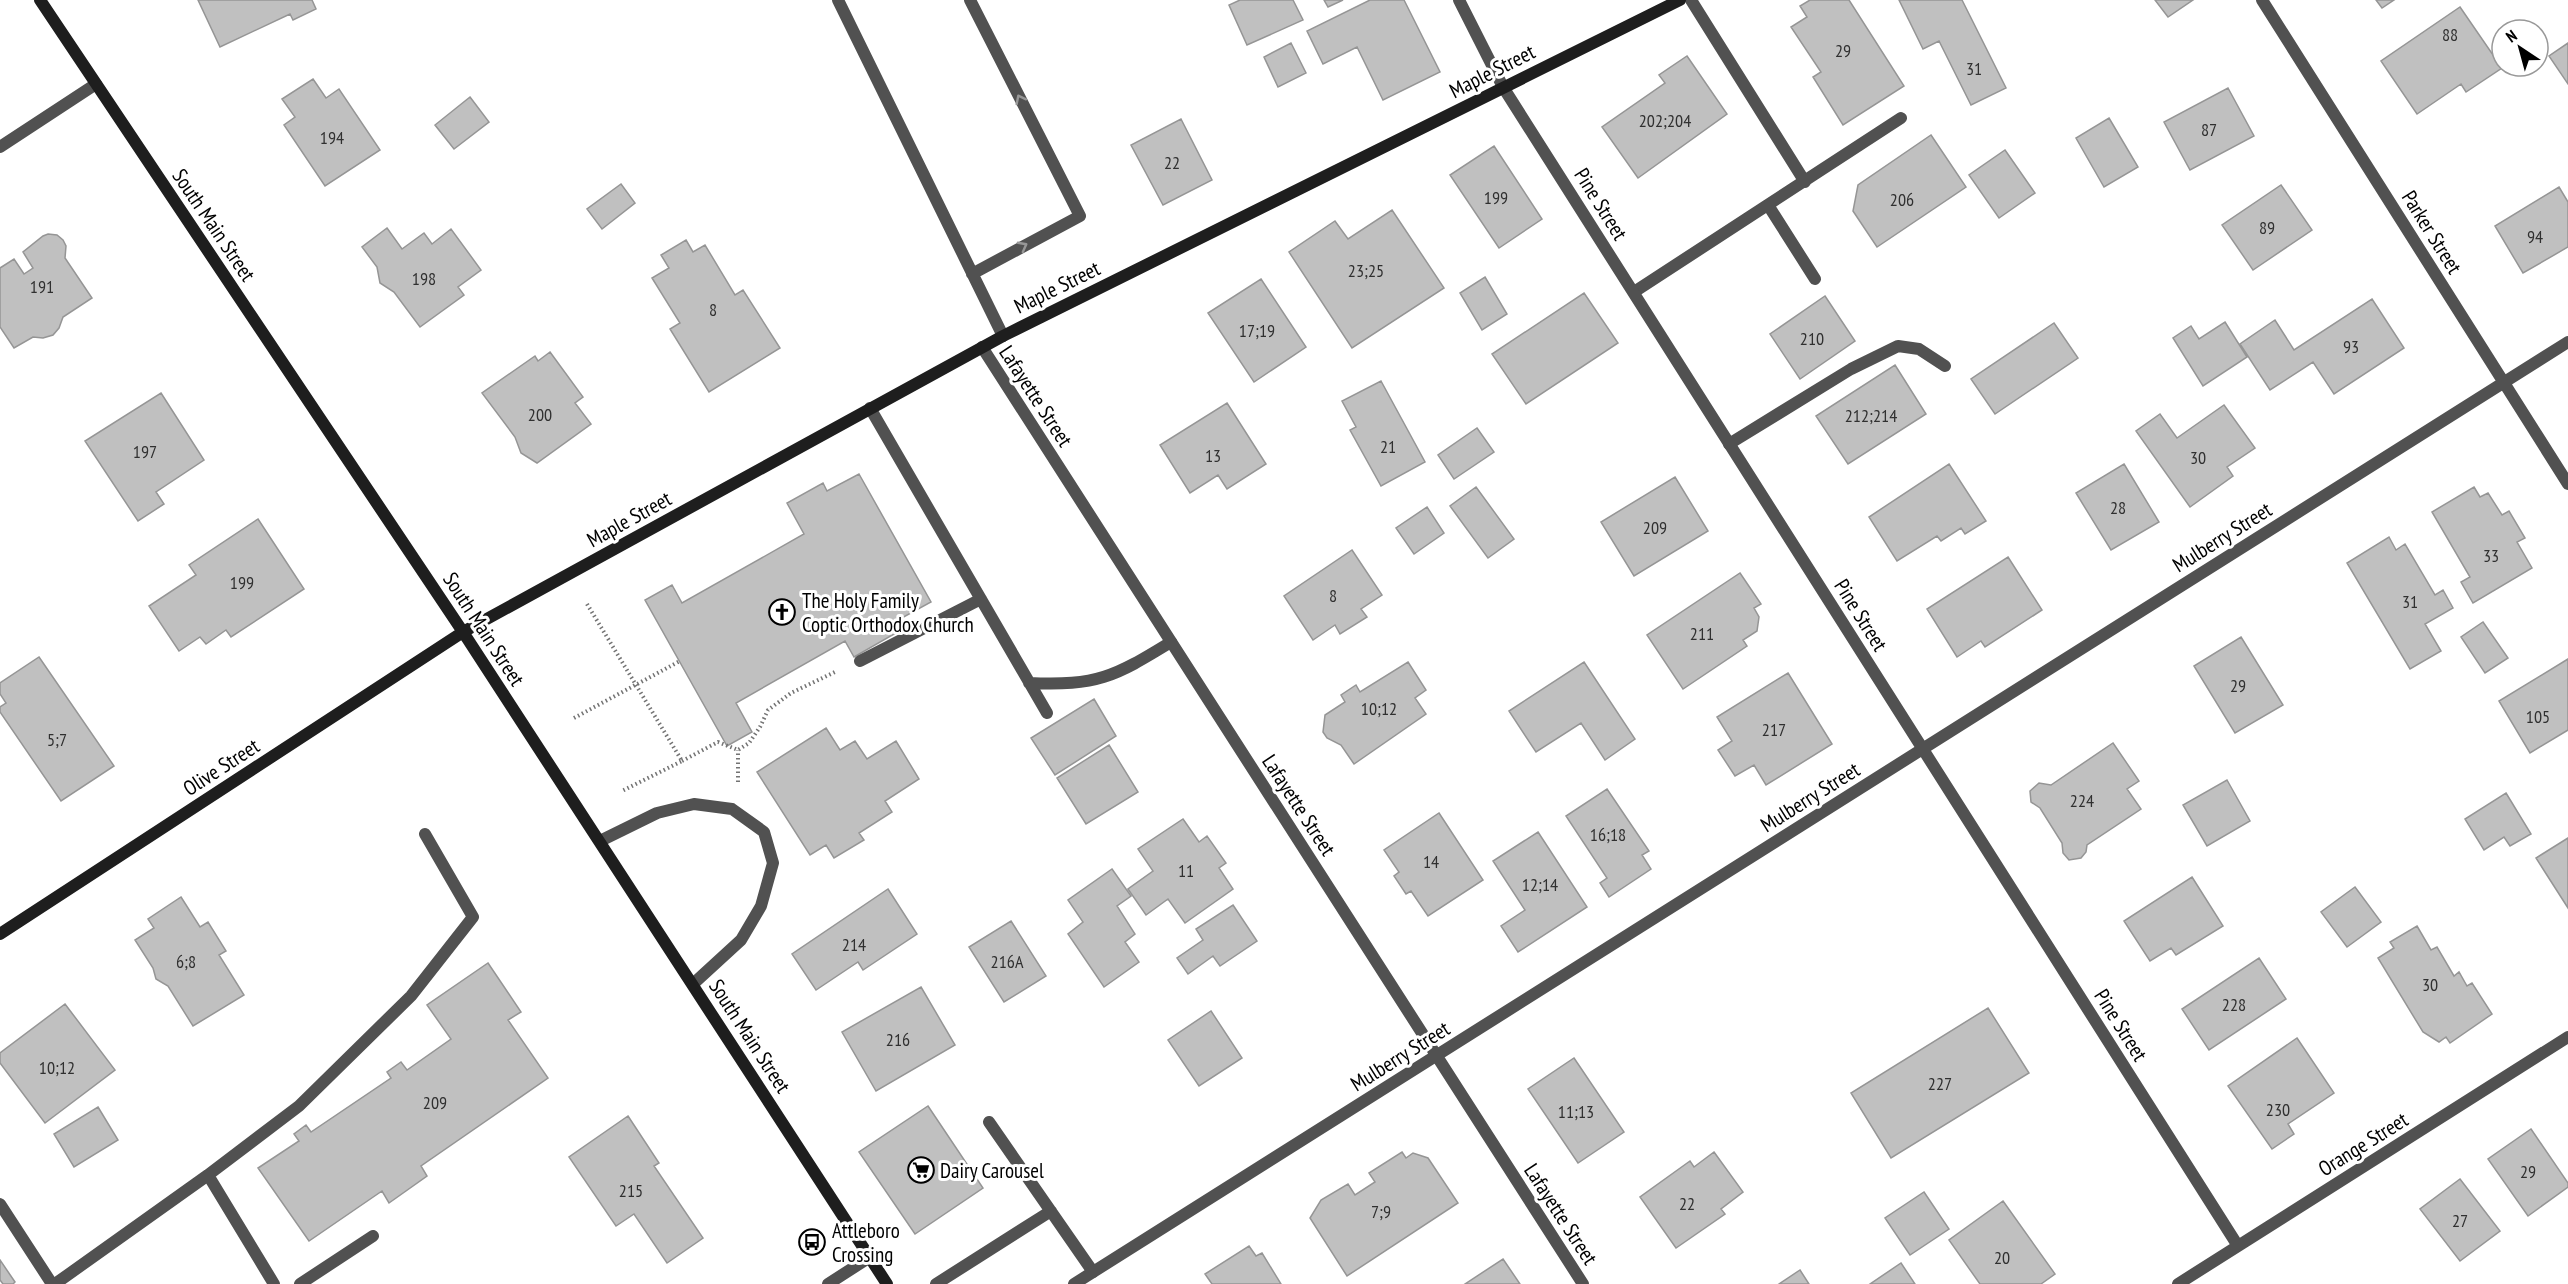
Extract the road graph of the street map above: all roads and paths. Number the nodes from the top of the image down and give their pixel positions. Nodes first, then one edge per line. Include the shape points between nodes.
1 (40, 0) edge
2 (838, 0) edge
3 (970, 0) edge
4 (1459, 0) edge
5 (1680, 0) edge
6 (1691, 0) edge
7 (2262, 0) edge
8 (96, 84) junction
9 (1503, 87) junction
10 (1901, 117) dead end
11 (0, 147) edge
12 (1805, 182) junction
13 (1768, 205) junction
14 (972, 274) junction
15 (1815, 279) dead end
16 (1634, 292) junction
17 (1003, 336) junction
18 (2568, 342) edge
19 (982, 347) junction
20 (1945, 366) dead end
21 (2504, 383) junction
22 (870, 408) junction
23 (1729, 444) junction
24 (2568, 484) edge
25 (981, 599) junction
26 (587, 604) dead end
27 (463, 632) junction
28 (1171, 642) junction
29 (680, 661) dead end
30 (860, 661) joint
31 (1029, 683) junction
32 (636, 684) junction
33 (1047, 713) dead end
34 (574, 718) dead end
35 (1923, 749) junction
36 (682, 761) junction
37 (622, 791) dead end
38 (425, 834) dead end
39 (600, 842) junction
40 (0, 934) edge
41 (693, 984) junction
42 (2568, 1037) edge
43 (1436, 1056) junction
44 (989, 1122) dead end
45 (208, 1175) junction
46 (0, 1204) edge
47 (1051, 1211) junction
48 (373, 1236) dead end
49 (2238, 1246) junction
50 (870, 1257) junction
51 (1093, 1272) junction
52 (54, 1284) edge
53 (274, 1284) edge
54 (300, 1284) edge
55 (828, 1284) edge
56 (887, 1284) edge
57 (936, 1284) edge
58 (1074, 1284) edge
59 (1583, 1284) edge
60 (2178, 1284) edge

1 - 8 main road, South Main Street
2 - 14 street
14 -> 3 street via 1080,216
4 - 9 street, Pine Street
5 - 9 main road, Maple Street
6 - 12 street
7 - 21 street, Parker Street
8 - 11 street
8 - 27 main road, South Main Street
9 - 16 street, Pine Street
9 - 17 main road, Maple Street
10 - 12 street
12 - 13 street
13 - 15 street
13 - 16 street
14 - 17 street
16 - 23 street, Pine Street
17 - 19 main road, Maple Street
18 - 21 street, Mulberry Street
19 - 22 main road, Maple Street
19 - 28 street, Lafayette Street
20 - 23 street via 1919,349 1898,346 1851,369
21 - 24 street, Parker Street
21 - 35 street, Mulberry Street
22 - 25 street
22 - 27 main road, Maple Street
23 - 35 street, Pine Street
25 - 30 street
25 - 31 street
26 - 32 path
27 - 39 main road, South Main Street
27 - 40 main road, Olive Street
28 - 31 street via 1130,667 1097,681
28 - 43 street, Lafayette Street
29 - 32 path
30 - 36 path via 791,693 768,710 749,743 738,750 718,742
31 - 33 street
32 - 34 path
32 - 36 path
35 - 43 street, Mulberry Street
35 - 49 street, Pine Street
36 - 37 path
38 - 45 street via 473,917 411,996 307,1099
39 - 41 main road, South Main Street
39 - 41 street via 657,813 694,804 732,809 764,832 772,862 761,906 741,940
41 - 50 main road, South Main Street
42 - 49 street, Orange Street
43 - 51 street, Mulberry Street
43 - 59 street, Lafayette Street
44 - 47 street
45 - 52 street
45 - 53 street
46 - 52 street
47 - 51 street
47 - 57 street
48 - 54 street
49 - 60 street, Orange Street
50 - 55 street
50 - 56 main road, South Main Street
51 - 58 street, Mulberry Street

